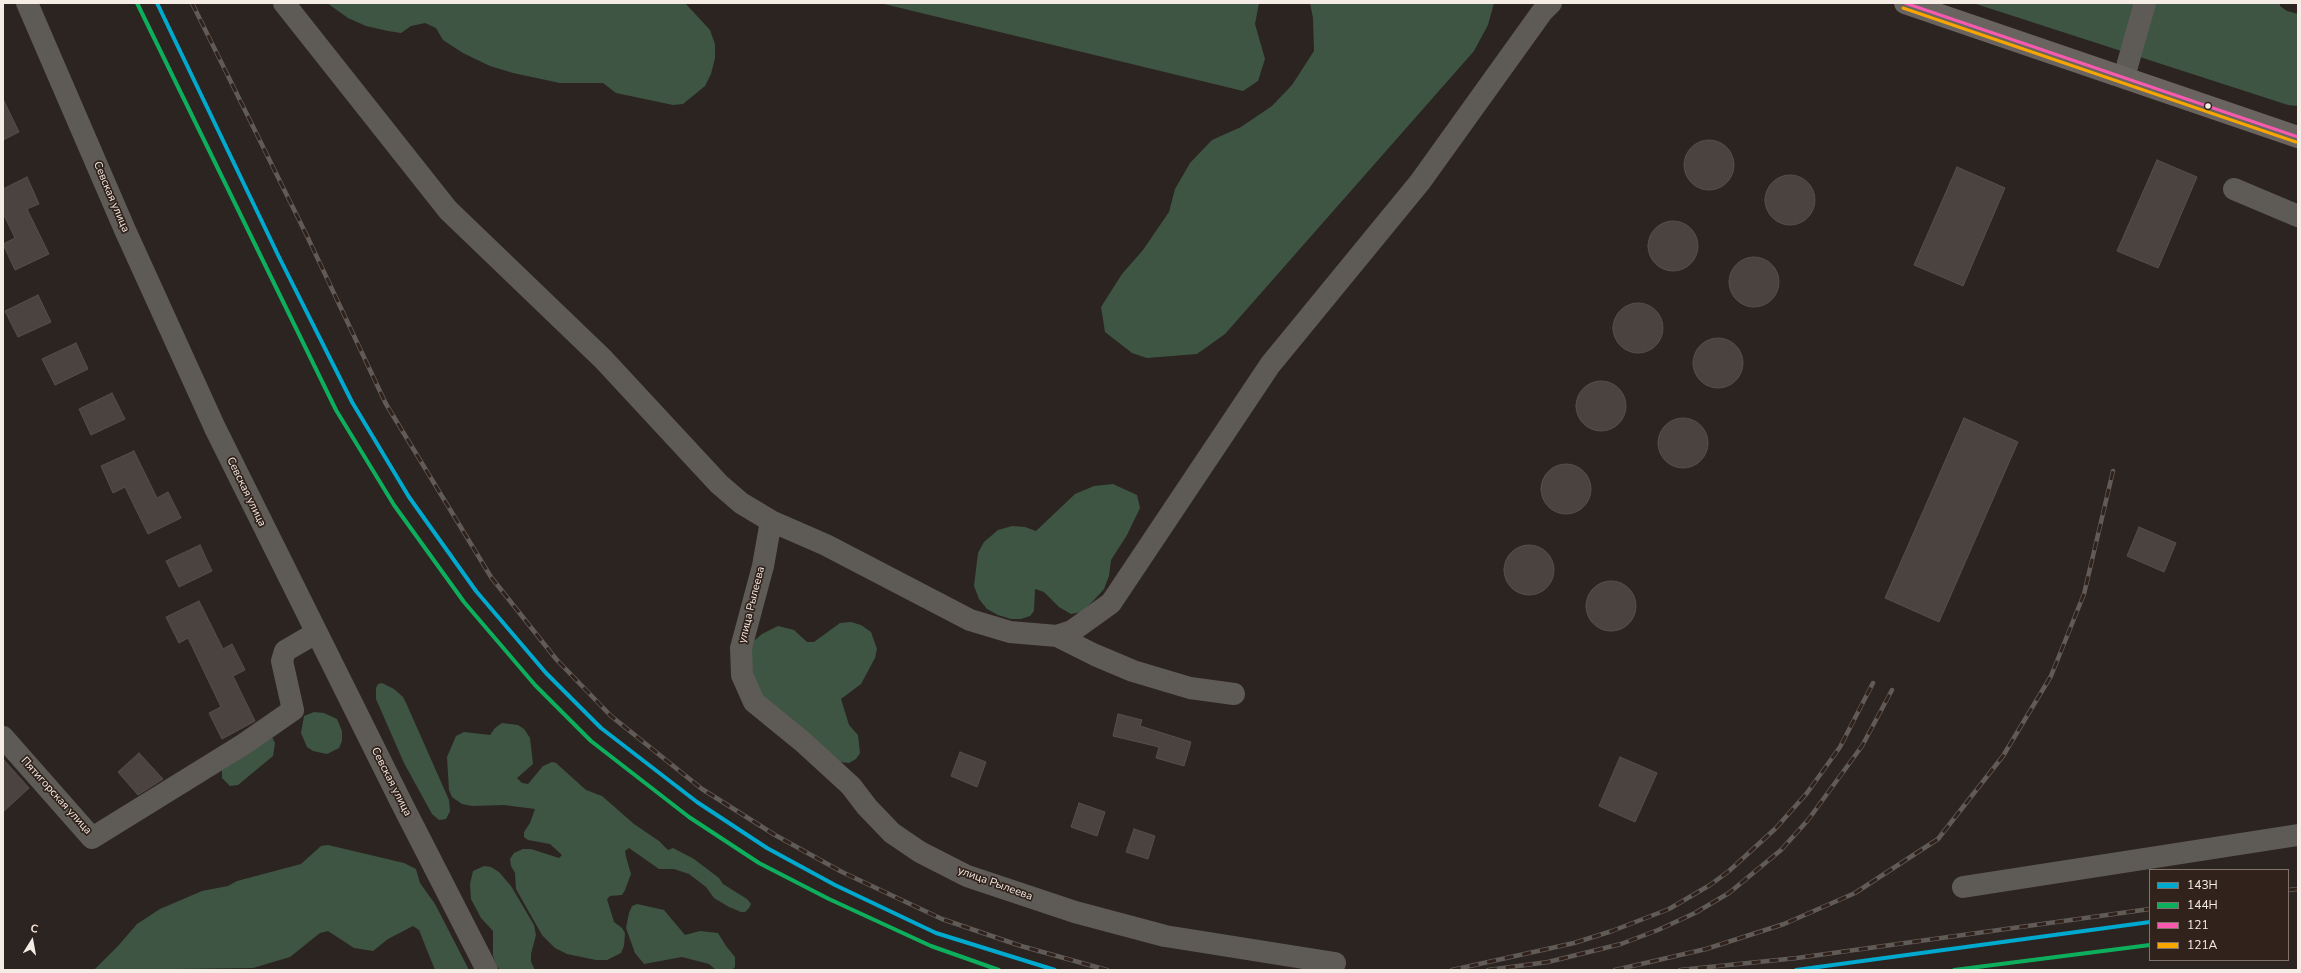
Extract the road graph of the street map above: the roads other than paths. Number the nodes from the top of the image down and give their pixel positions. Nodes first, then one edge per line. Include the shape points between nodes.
1 (27, 3) edge
2 (284, 3) edge
3 (1551, 3) edge
4 (1905, 3) edge
5 (2145, 3) edge
6 (2124, 77) junction
7 (2298, 137) edge
8 (2234, 189) dead end
9 (2298, 216) edge
10 (771, 521) junction
11 (316, 633) junction
12 (1057, 636) junction
13 (1234, 694) dead end
14 (3, 737) edge
15 (2298, 835) edge
16 (1963, 887) dead end
17 (1335, 963) dead end
18 (487, 970) edge

1 - 11 street, Севская улица via 125,230 212,421
2 - 10 street via 448,210 602,359 719,484 741,503
3 - 12 street via 1420,182 1270,365 1112,603 1072,631
4 - 6 main road
5 - 6 street
6 - 7 main road
8 - 9 street
10 - 12 street via 826,545 970,620 1010,632
10 - 17 street, улица Рылеева via 763,566 741,648 742,675 754,702 851,786 892,833 920,852 967,876 1075,912 1165,936
11 - 14 street, Пятигорская улица via 285,651 282,661 293,710 244,744 92,838
11 - 18 street, Севская улица
12 - 13 street via 1133,671 1190,688
15 - 16 street

